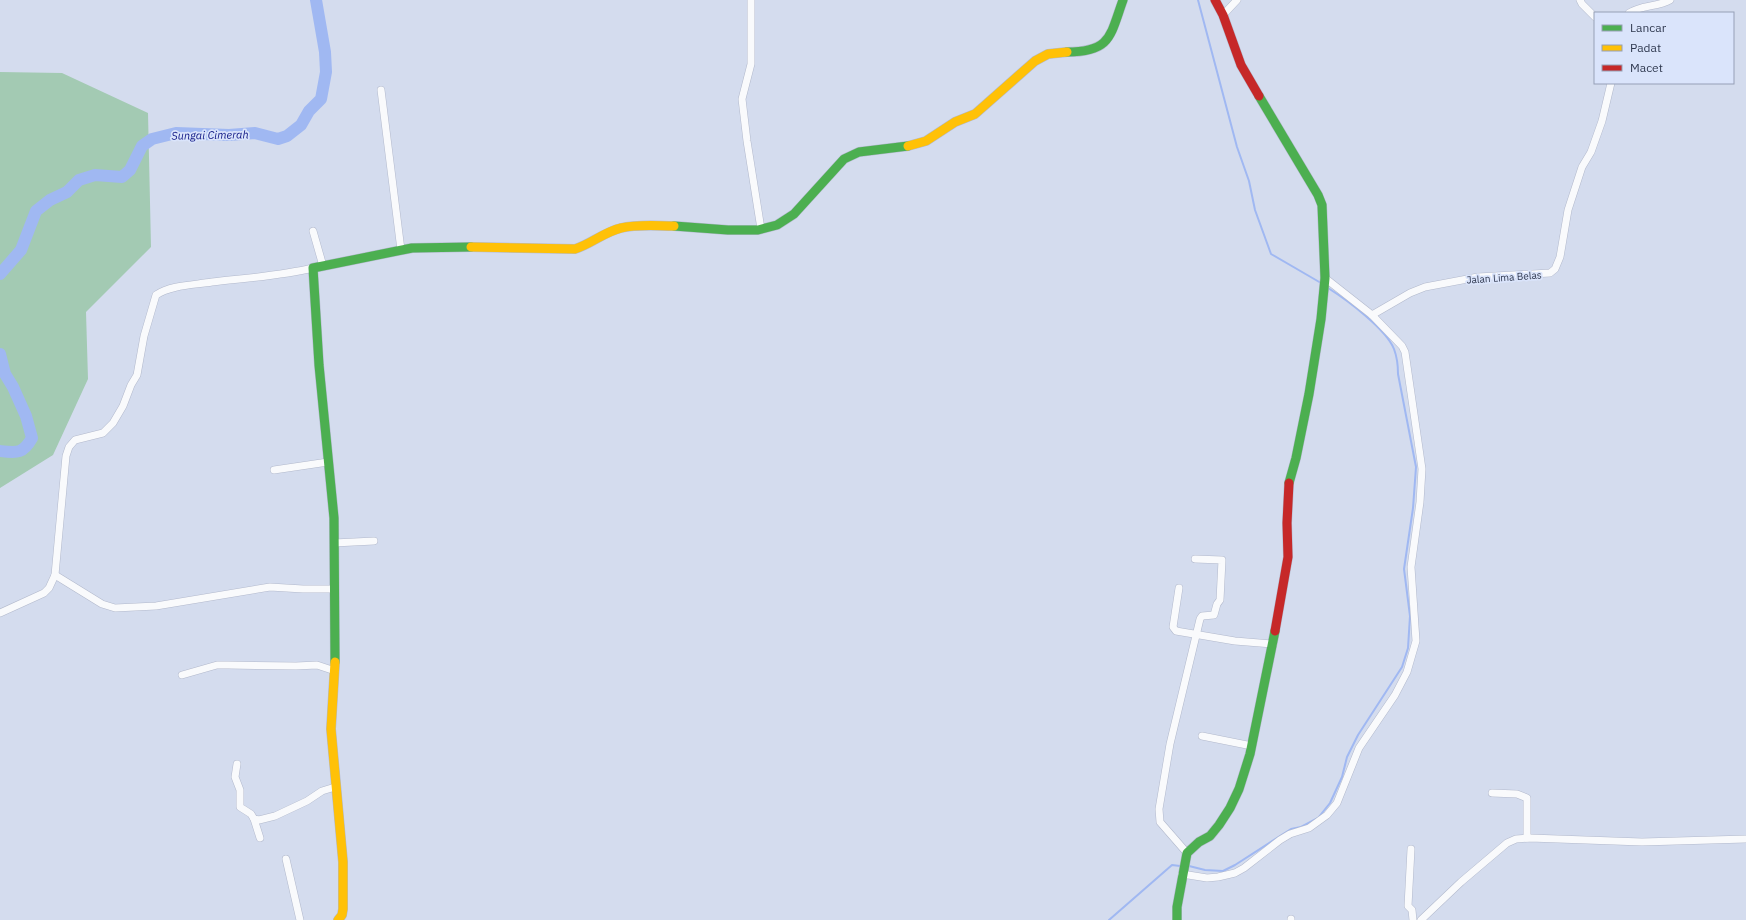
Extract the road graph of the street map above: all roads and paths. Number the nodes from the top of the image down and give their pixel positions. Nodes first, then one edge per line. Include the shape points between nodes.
1 (751, 0) edge
2 (1124, 0) edge
3 (1215, 0) edge
4 (1238, 0) edge
5 (1580, 0) edge
6 (1670, 0) edge
7 (1633, 12) edge
8 (1223, 15) junction
9 (1594, 16) edge
10 (1611, 84) edge
11 (381, 90) dead end
12 (761, 229) junction
13 (313, 231) dead end
14 (401, 250) junction
15 (323, 266) junction
16 (313, 268) junction
17 (1324, 280) junction
18 (1372, 315) junction
19 (328, 462) junction
20 (274, 470) dead end
21 (374, 541) dead end
22 (334, 543) junction
23 (1195, 559) dead end
24 (55, 574) junction
25 (1179, 588) dead end
26 (335, 589) junction
27 (0, 613) edge
28 (1196, 634) junction
29 (1273, 644) junction
30 (335, 671) junction
31 (182, 675) dead end
32 (1202, 736) dead end
33 (1252, 746) junction
34 (237, 764) dead end
35 (335, 788) junction
36 (1492, 794) dead end
37 (254, 819) junction
38 (260, 838) dead end
39 (1528, 838) junction
40 (1746, 839) edge
41 (1411, 849) dead end
42 (1186, 855) junction
43 (286, 859) dead end
44 (1182, 872) junction
45 (300, 920) edge
46 (338, 920) edge
47 (1177, 920) edge
48 (1413, 920) edge
49 (1421, 920) edge

1 - 12 street via 751,64 742,99
2 - 12 street via 1109,38 1099,48 1083,52 1048,54 1035,61 975,114 955,122 926,141 912,146 859,152 844,159 794,214 777,225
3 - 8 street
4 - 8 street
5 - 9 street
6 - 7 street
8 - 17 street via 1241,65 1322,205
10 - 18 street, Jalan Lima Belas via 1602,121 1591,152 1582,167 1568,210 1560,257 1555,269 1550,273 1492,276 1425,286
11 - 14 street
12 - 14 street via 636,226 620,228 576,249 482,246
13 - 15 street
14 - 15 street
15 - 16 street
16 - 19 street
16 - 24 street via 181,286 162,290 156,295 144,336 137,375 113,423 103,433 75,440 69,447
17 - 18 street
17 - 29 street via 1317,353 1290,482 1288,557
18 - 44 street via 1405,352 1422,468 1411,567 1416,641 1407,672 1359,748 1338,803 1327,815 1309,828 1280,840 1235,873 1208,878
19 - 20 street
19 - 22 street
21 - 22 street
22 - 26 street
23 - 28 street via 1223,562 1220,600 1215,614 1201,617
24 - 26 street via 107,607 114,608 156,606 270,587
24 - 27 street via 44,593
25 - 28 street via 1173,627
26 - 30 street
28 - 29 street
28 - 42 street via 1170,744 1159,809 1160,822
29 - 33 street
30 - 31 street via 317,664 228,664
30 - 35 street via 331,729
32 - 33 street
33 - 42 street via 1239,789 1230,808 1210,836 1199,842
34 - 37 street via 235,777 240,790 240,807
35 - 37 street via 322,791 275,816
35 - 46 street via 343,862 343,910
36 - 39 street via 1517,794 1527,798
37 - 38 street
39 - 40 street via 1642,842
39 - 49 street via 1516,839 1507,844
41 - 48 street via 1408,906 1412,910
42 - 44 street
43 - 45 street
44 - 47 street via 1176,907

